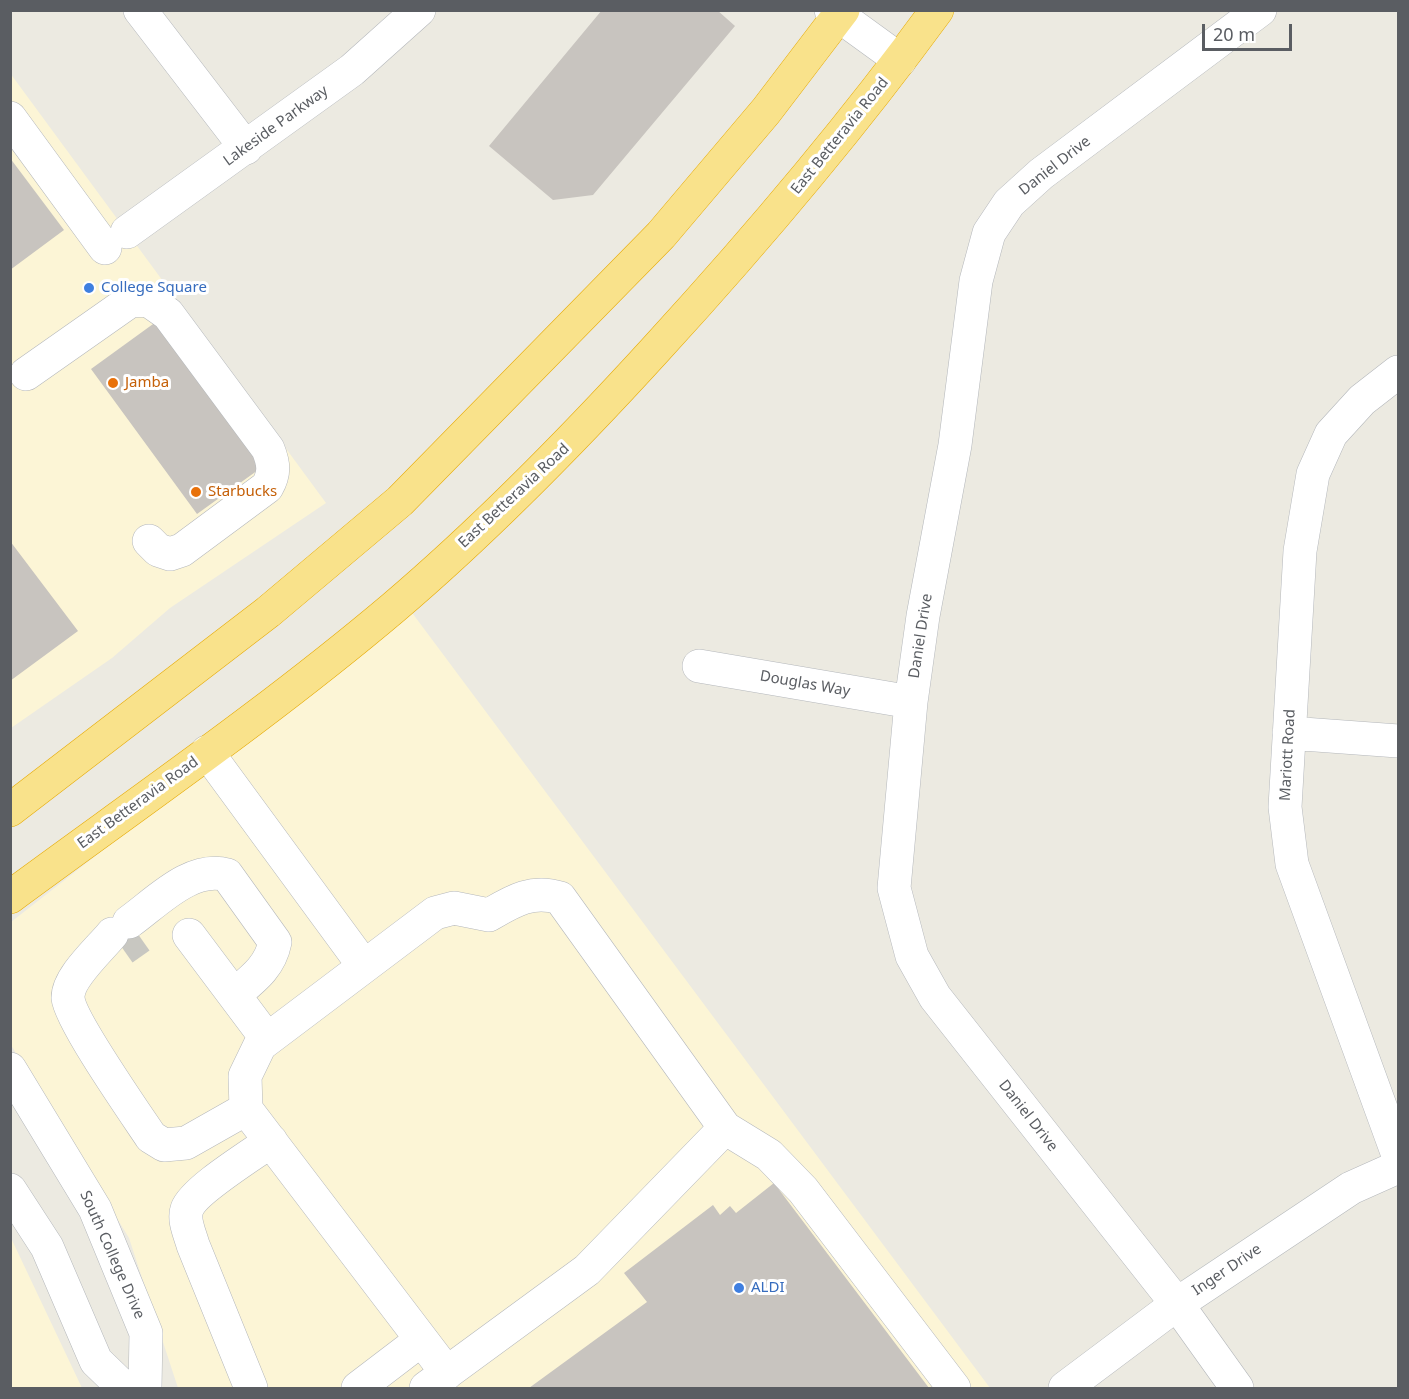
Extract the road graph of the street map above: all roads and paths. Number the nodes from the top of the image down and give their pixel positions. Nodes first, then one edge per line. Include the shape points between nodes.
1 (140, 10) edge
2 (419, 10) edge
3 (937, 10) edge
4 (1260, 10) edge
5 (838, 12) edge
6 (900, 60) junction
7 (10, 118) edge
8 (246, 148) junction
9 (1398, 372) edge
10 (26, 374) dead end
11 (149, 541) dead end
12 (699, 666) dead end
13 (911, 702) junction
14 (1289, 733) junction
15 (1398, 741) edge
16 (207, 752) junction
17 (10, 810) edge
18 (10, 897) edge
19 (189, 935) dead end
20 (364, 966) junction
21 (234, 995) junction
22 (267, 1039) junction
23 (10, 1069) edge
24 (246, 1109) junction
25 (724, 1128) junction
26 (271, 1141) junction
27 (1398, 1155) edge
28 (1398, 1167) edge
29 (10, 1190) edge
30 (1177, 1304) junction
31 (422, 1340) junction
32 (436, 1381) edge
33 (124, 1389) edge
34 (145, 1389) edge
35 (251, 1389) edge
36 (358, 1389) edge
37 (954, 1389) edge
38 (1065, 1389) edge
39 (1237, 1389) edge

1 - 8 street
2 - 8 street, Lakeside Parkway via 352,70
3 - 6 highway, East Betteravia Road
4 - 13 street, Daniel Drive via 1041,174 1009,203 989,233 976,281 955,445
5 - 6 street
5 - 17 highway via 766,111 661,235 400,501 268,612
6 - 16 highway, East Betteravia Road via 816,168 725,274 574,439 396,605 306,680
7 - 8 street, Lakeside Parkway via 116,240
9 - 14 street, Mariott Road via 1362,400 1330,434 1312,474 1300,551
10 - 11 street via 130,301 148,300 168,314 268,449 274,464 267,487 182,550 170,554
12 - 13 street, Douglas Way
13 - 30 street, Daniel Drive via 894,888 912,956 935,997
14 - 15 street
14 - 27 street, Mariott Road via 1285,807 1292,864
16 - 18 highway, East Betteravia Road
16 - 20 street
19 - 21 street
20 - 22 street
20 - 25 street via 435,913 454,908 489,915 520,897 544,893 560,898
21 - 22 street
21 - 24 street via 263,970 274,942 227,875 216,872 191,877 126,936 89,962 75,976 68,997 78,1022 151,1137 164,1145 186,1143
22 - 24 street via 245,1076
23 - 34 street, South College Drive via 95,1209 146,1333
24 - 26 street
25 - 32 street via 587,1270
25 - 37 street via 769,1155 803,1190
26 - 31 street
26 - 35 street via 200,1192 187,1209 186,1223 193,1245
28 - 30 street, Inger Drive via 1351,1188
29 - 33 street via 47,1248 96,1360
30 - 38 street, Inger Drive
30 - 39 street, Daniel Drive
31 - 32 street
31 - 36 street

